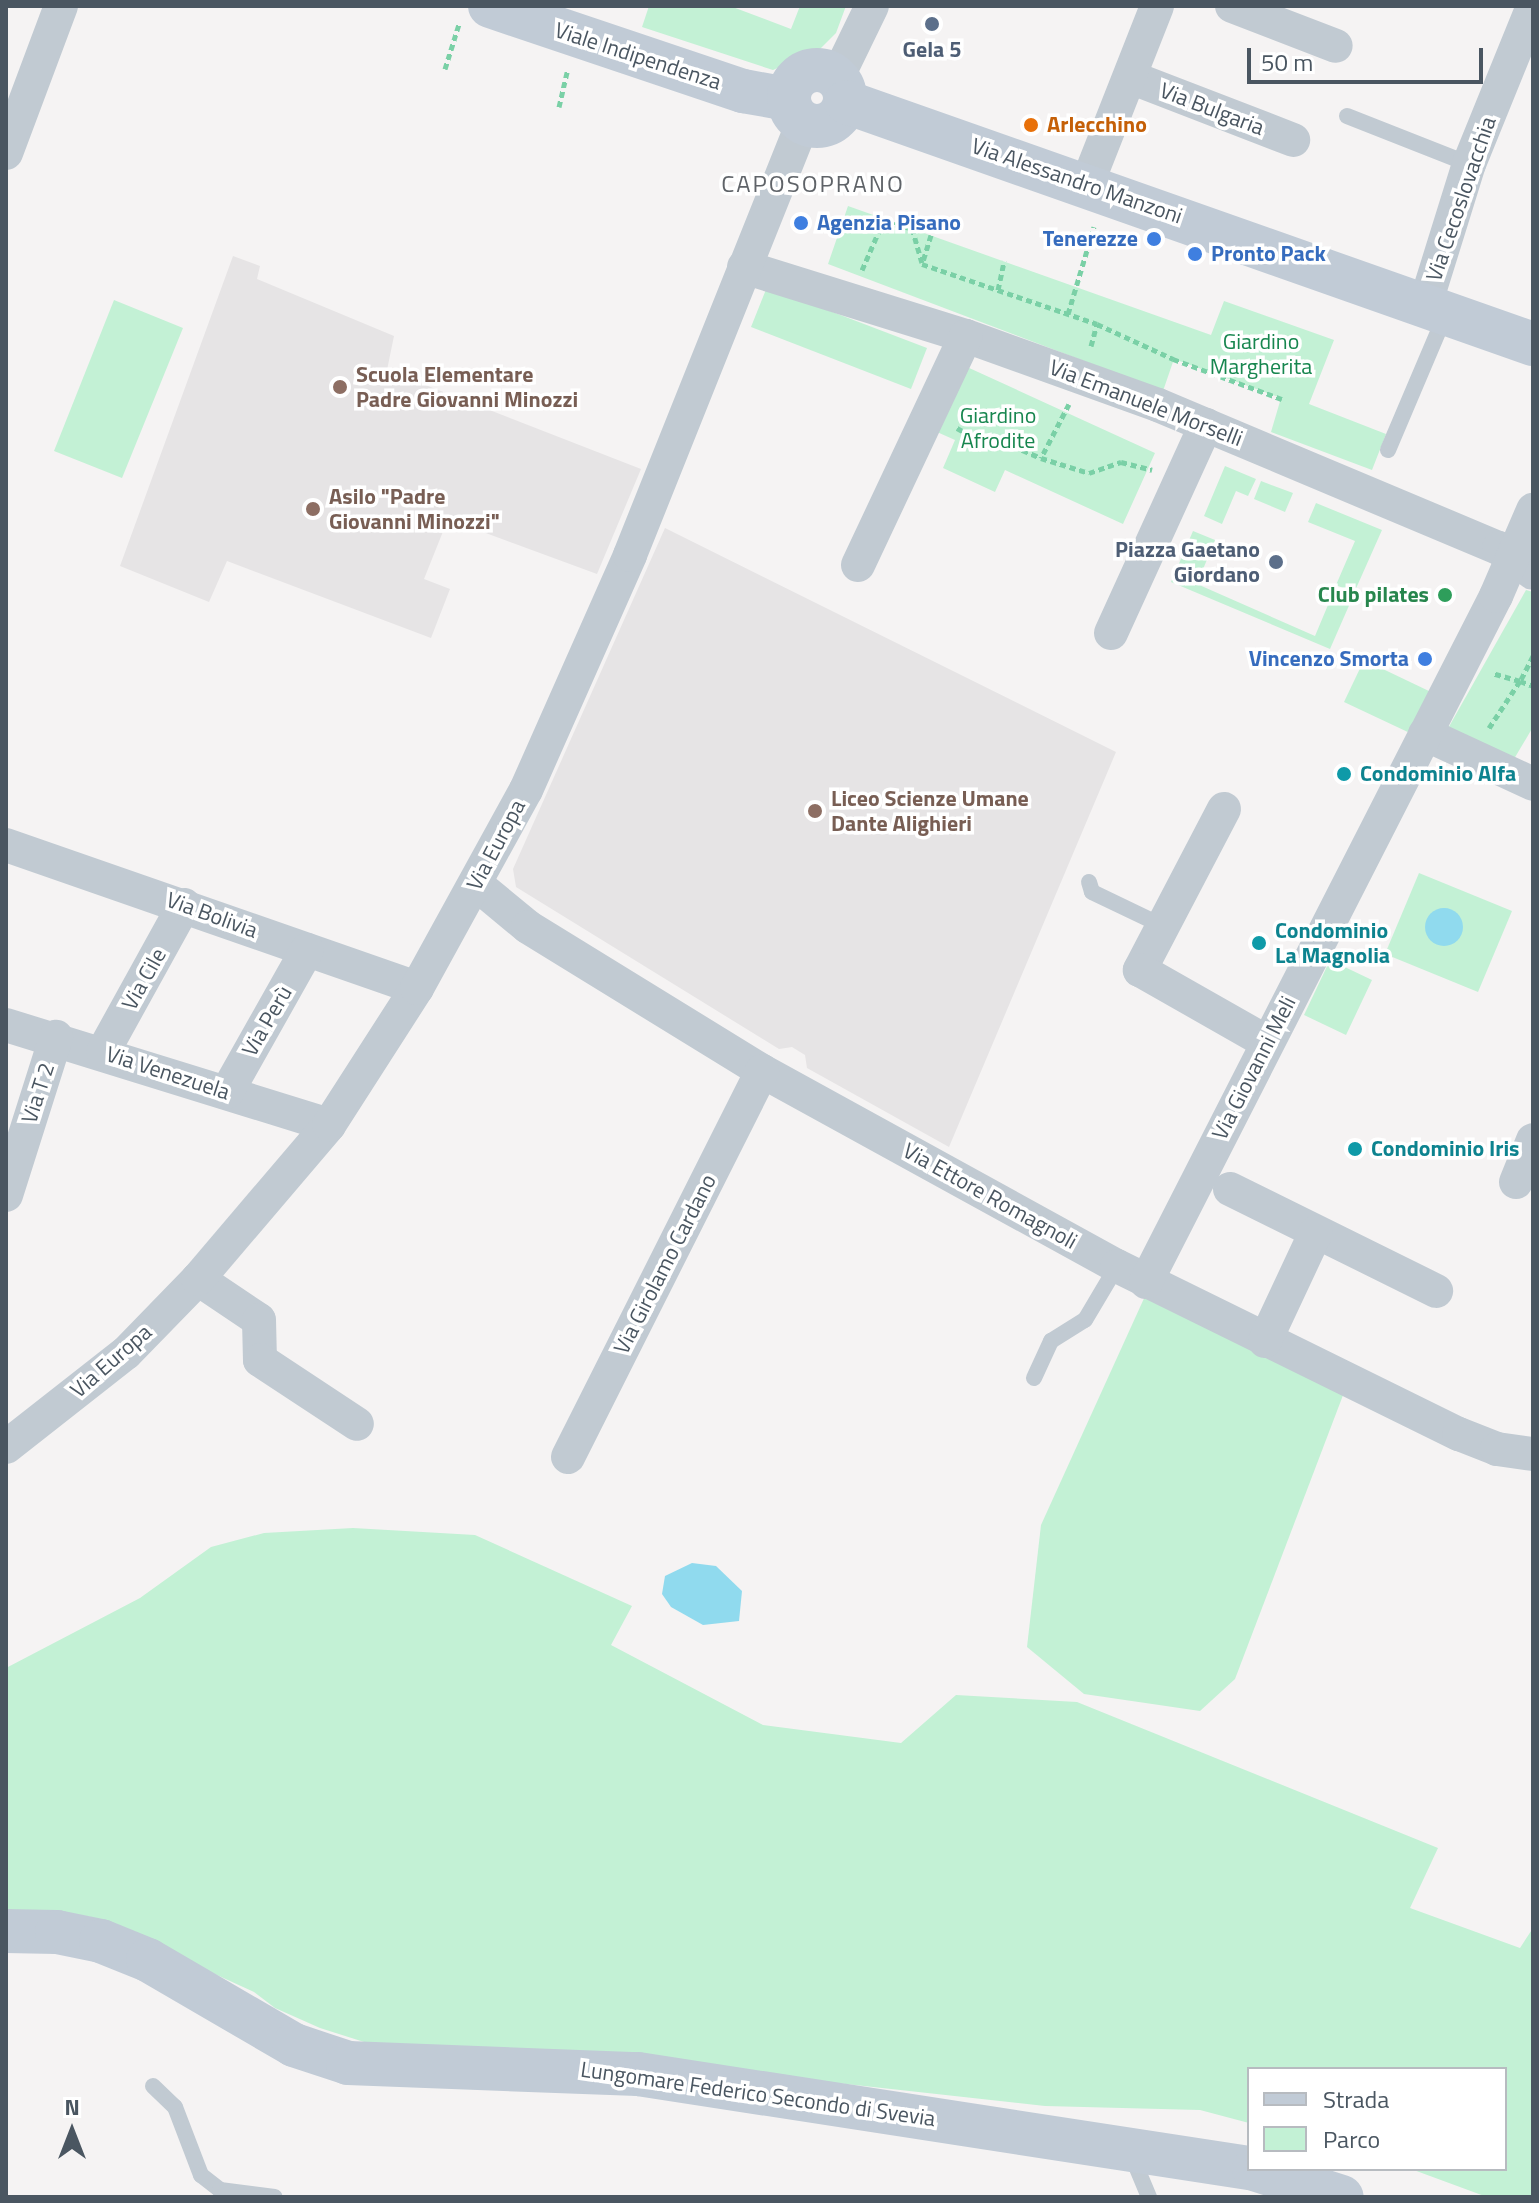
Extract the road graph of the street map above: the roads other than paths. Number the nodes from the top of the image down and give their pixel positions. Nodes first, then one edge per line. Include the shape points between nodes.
1 (61, 6) edge
2 (872, 6) edge
3 (1157, 6) edge
4 (1232, 6) edge
5 (1533, 6) edge
6 (474, 17) edge
7 (1336, 46) dead end
8 (1130, 77) junction
9 (841, 90) junction
10 (796, 111) junction
11 (1347, 116) dead end
12 (1293, 140) dead end
13 (6, 153) edge
14 (1469, 164) junction
15 (1096, 187) junction
16 (744, 267) junction
17 (1436, 307) junction
18 (966, 336) junction
19 (1533, 344) edge
20 (1206, 425) junction
21 (1388, 450) dead end
22 (1533, 510) edge
23 (858, 565) dead end
24 (1522, 566) edge
25 (1111, 633) dead end
26 (1425, 734) junction
27 (1533, 784) edge
28 (1224, 809) dead end
29 (6, 845) edge
30 (1089, 882) dead end
31 (476, 884) junction
32 (184, 905) junction
33 (1163, 926) junction
34 (307, 950) junction
35 (417, 988) junction
36 (6, 1025) edge
37 (56, 1037) junction
38 (1267, 1042) junction
39 (103, 1052) junction
40 (762, 1071) junction
41 (227, 1092) junction
42 (329, 1125) junction
43 (1533, 1140) edge
44 (1516, 1182) dead end
45 (1230, 1189) dead end
46 (6, 1195) edge
47 (1316, 1232) junction
48 (1131, 1274) junction
49 (198, 1279) junction
50 (1436, 1291) dead end
51 (1265, 1341) junction
52 (1034, 1378) dead end
53 (357, 1424) dead end
54 (6, 1447) edge
55 (1533, 1454) edge
56 (568, 1457) dead end
57 (6, 1931) edge
58 (153, 2086) dead end
59 (1127, 2145) junction
60 (1247, 2167) edge
61 (1260, 2171) edge
62 (275, 2197) edge
63 (1149, 2197) edge
64 (1342, 2197) edge

1 - 13 street
2 - 9 street
3 - 8 street
4 - 7 street
5 - 14 street, Via Cecoslovacchia
6 - 10 street, Viale Indipendenza via 743,91
8 - 12 street, Via Bulgaria
8 - 15 street
9 - 10 street, Via Alessandro Manzoni via 812,70 800,75
9 - 15 street, Via Alessandro Manzoni
10 - 16 street, Via Europa
11 - 14 lane
14 - 17 street, Via Cecoslovacchia
15 - 17 street, Via Alessandro Manzoni
16 - 18 street, Via Emanuele Morselli
16 - 31 street, Via Europa via 630,555 526,790
17 - 19 street, Via Alessandro Manzoni
17 - 21 lane
18 - 20 street, Via Emanuele Morselli
18 - 23 street
20 - 24 street, Via Emanuele Morselli via 1499,548
20 - 25 street
22 - 24 street, Via Giovanni Meli
24 - 26 street, Via Giovanni Meli
26 - 27 street
26 - 38 street, Via Giovanni Meli
28 - 33 street
29 - 32 street, Via Bolivia
30 - 33 lane via 1092,892
31 - 35 street, Via Europa
31 - 40 street, Via Ettore Romagnoli via 528,927
32 - 34 street, Via Bolivia
32 - 39 street, Via Cile
33 - 38 street via 1140,970
34 - 35 street, Via Bolivia
34 - 41 street, Via Perù
35 - 42 street, Via Europa
36 - 37 street, Via Venezuela
37 - 39 street, Via Venezuela
37 - 46 street, Via T 2
38 - 48 street, Via Giovanni Meli
39 - 41 street, Via Venezuela
40 - 48 street, Via Ettore Romagnoli
40 - 56 street, Via Girolamo Cardano
41 - 42 street, Via Venezuela
42 - 49 street, Via Europa
43 - 44 street
45 - 47 street
47 - 50 street
47 - 51 street
48 - 51 street, Via Ettore Romagnoli
48 - 52 lane via 1085,1320 1051,1341
49 - 53 street via 259,1320 260,1360
49 - 54 street, Via Europa via 126,1353
51 - 55 street, Via Ettore Romagnoli via 1459,1434 1497,1449
57 - 59 street, Lungomare Federico Secondo di Svevia via 57,1932 101,1941 148,1960 294,2045 348,2063 638,2074
58 - 62 lane via 175,2107 201,2175 220,2190
59 - 60 street, Lungomare Federico Secondo di Svevia
59 - 63 lane
61 - 64 street, Lungomare Federico Secondo di Svevia

